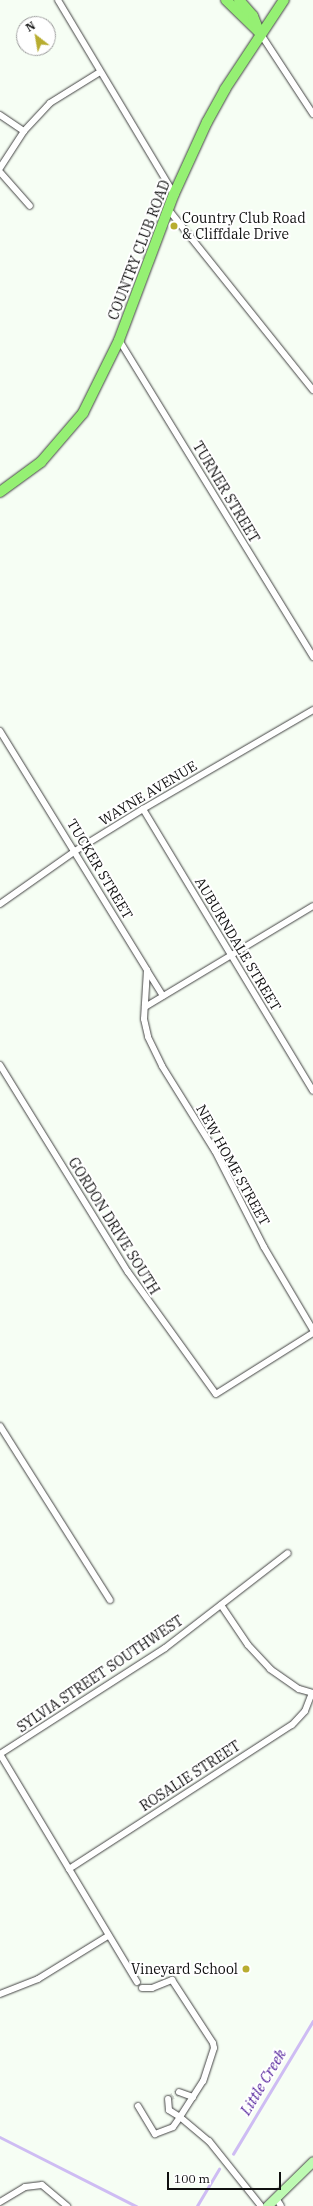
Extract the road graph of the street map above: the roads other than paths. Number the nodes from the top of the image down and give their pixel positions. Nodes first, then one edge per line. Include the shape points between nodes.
1 (58, 0) edge
2 (226, 0) edge
3 (239, 0) edge
4 (284, 0) edge
5 (260, 33) junction
6 (100, 72) junction
7 (313, 114) edge
8 (0, 115) edge
9 (24, 131) junction
10 (0, 168) edge
11 (0, 172) edge
12 (174, 194) junction
13 (30, 206) dead end
14 (168, 209) junction
15 (120, 340) junction
16 (313, 390) edge
17 (0, 492) edge
18 (313, 657) edge
19 (313, 710) edge
20 (0, 731) edge
21 (143, 809) junction
22 (75, 851) junction
23 (0, 904) edge
24 (313, 906) edge
25 (230, 955) junction
26 (147, 970) junction
27 (163, 996) junction
28 (145, 1007) junction
29 (0, 1065) edge
30 (313, 1091) edge
31 (313, 1332) edge
32 (0, 1426) edge
33 (288, 1553) dead end
34 (110, 1600) dead end
35 (221, 1605) junction
36 (312, 1693) edge
37 (0, 1754) edge
38 (69, 1869) junction
39 (108, 1936) junction
40 (137, 1982) dead end
41 (142, 1988) dead end
42 (0, 1994) edge
43 (179, 2092) dead end
44 (192, 2098) junction
45 (168, 2099) dead end
46 (138, 2106) dead end
47 (180, 2117) junction
48 (313, 2161) edge
49 (0, 2202) edge
50 (279, 2202) edge
51 (67, 2206) edge
52 (261, 2206) edge
53 (267, 2206) edge

1 - 6 street
2 - 5 main road
3 - 5 main road via 253,16
4 - 5 main road, COUNTRY CLUB ROAD
5 - 7 street
5 - 12 main road, COUNTRY CLUB ROAD via 224,89
6 - 9 street via 50,104
6 - 12 street
8 - 9 street
9 - 10 street
11 - 13 street
12 - 14 main road, COUNTRY CLUB ROAD
14 - 15 main road, COUNTRY CLUB ROAD
14 - 16 street
15 - 17 main road, COUNTRY CLUB ROAD via 83,413 64,438 41,462
15 - 18 street, TURNER STREET
19 - 21 street, WAYNE AVENUE
20 - 22 street, TUCKER STREET
21 - 22 street, WAYNE AVENUE
21 - 25 street, AUBURNDALE STREET
22 - 23 street, WAYNE AVENUE
22 - 26 street, TUCKER STREET
24 - 25 street
25 - 27 street
25 - 30 street, AUBURNDALE STREET
26 - 27 street, TUCKER STREET
26 - 28 street
27 - 28 street
28 - 31 street, NEW HOME STREET via 144,1019 148,1037 162,1066 215,1152 264,1247
29 - 31 street, GORDON DRIVE SOUTH via 128,1272 216,1394
32 - 34 street
33 - 35 street, SYLVIA STREET SOUTHWEST
35 - 36 street via 248,1644 270,1669 294,1686
35 - 37 street, SYLVIA STREET SOUTHWEST via 165,1648
36 - 38 street, ROSALIE STREET via 305,1711 292,1725
37 - 38 street
38 - 39 street
39 - 40 street
39 - 42 street via 38,1979
41 - 44 street via 152,1988 172,1980 213,2043 214,2048 203,2081
43 - 44 street
44 - 47 street
45 - 47 street via 169,2110
46 - 47 street via 155,2134 173,2127
47 - 52 street via 214,2148
48 - 50 street
49 - 51 street via 25,2187 42,2185
50 - 53 street

